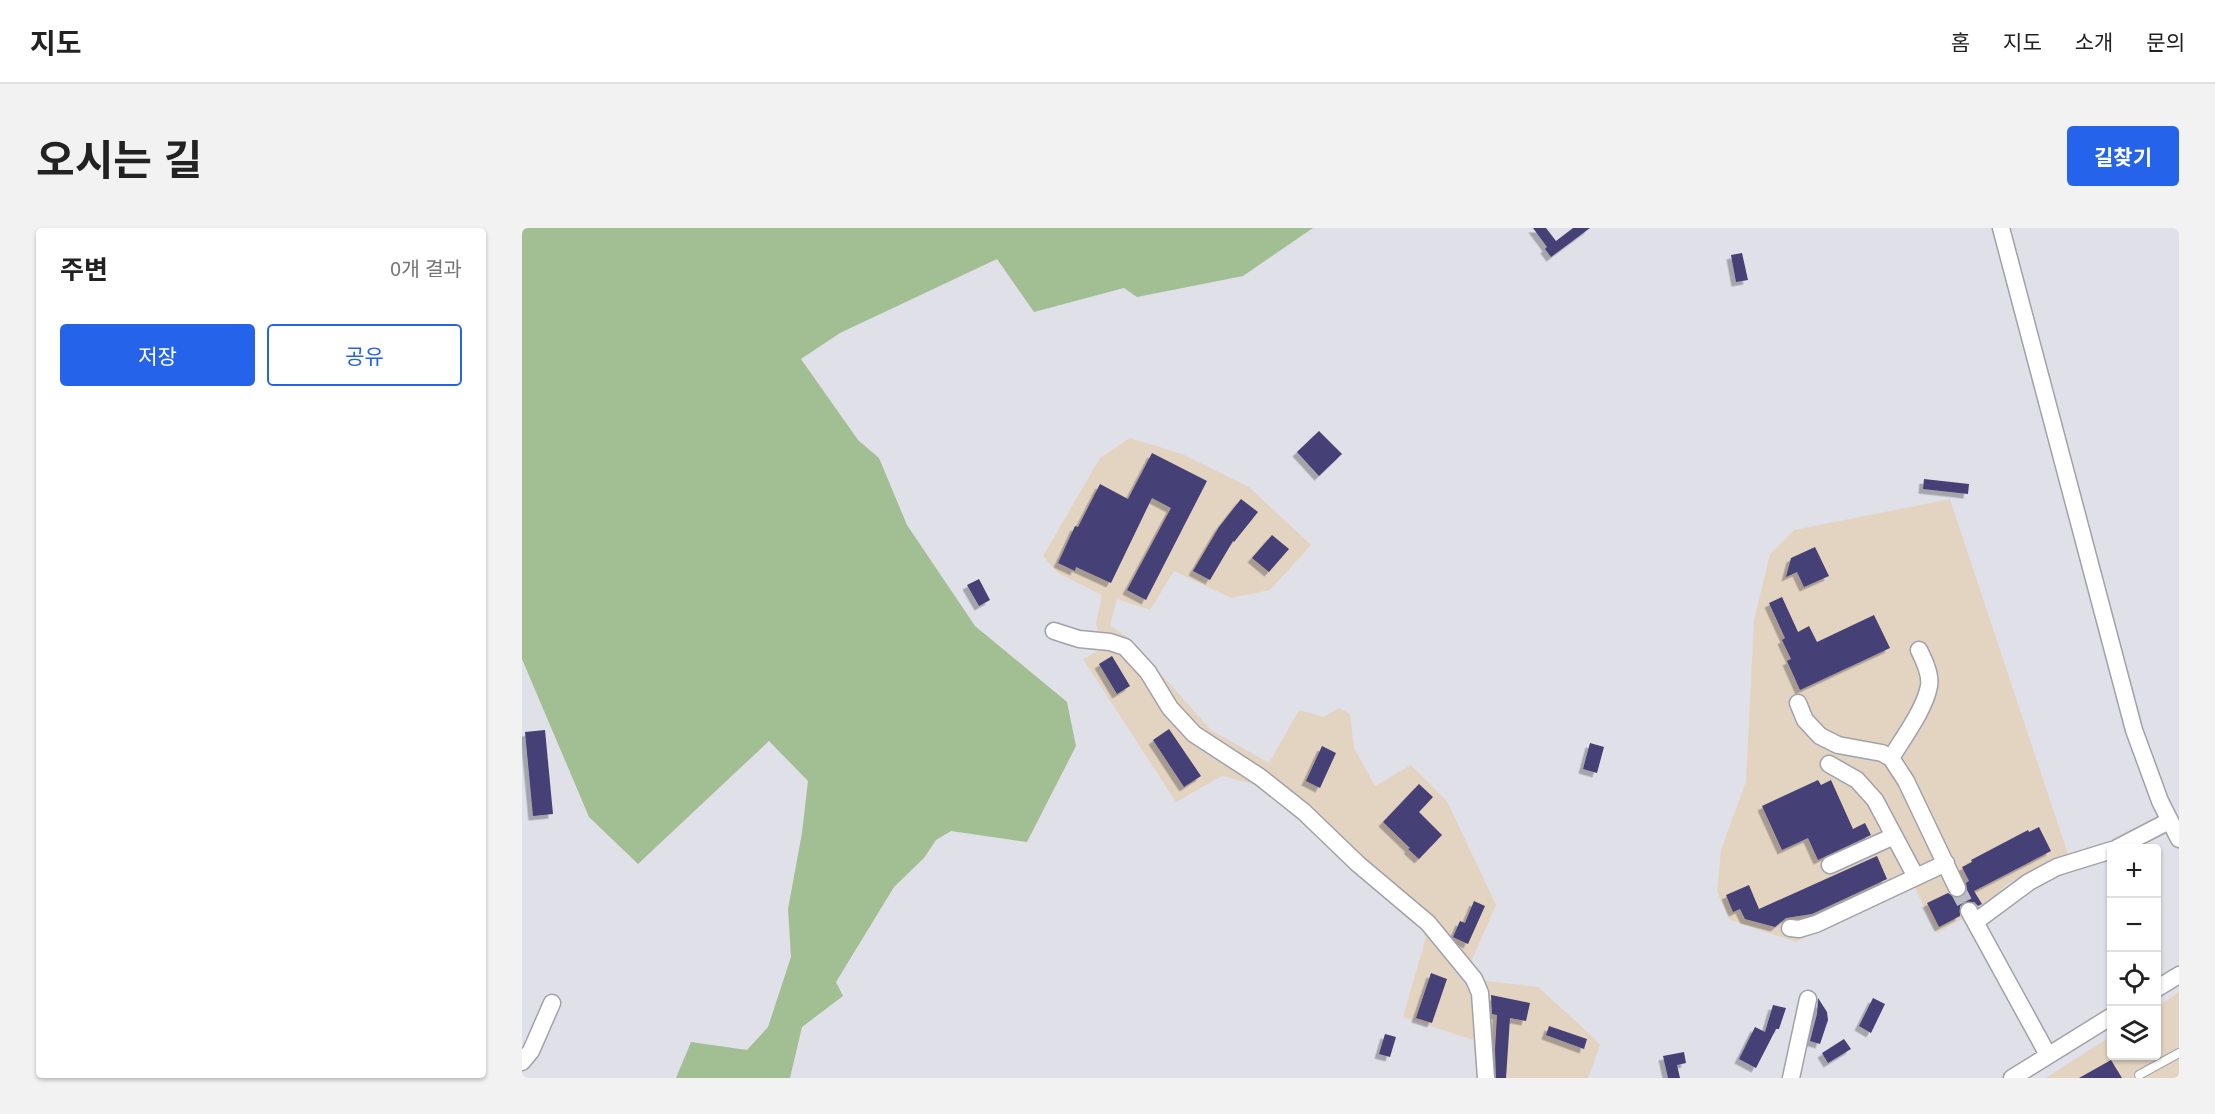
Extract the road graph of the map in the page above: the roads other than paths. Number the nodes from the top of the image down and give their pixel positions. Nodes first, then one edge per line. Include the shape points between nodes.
1 (2001, 228) edge
2 (1054, 631) dead end
3 (1919, 650) dead end
4 (1798, 703) dead end
5 (1891, 758) junction
6 (1829, 764) dead end
7 (2174, 818) edge
8 (1894, 836) junction
9 (2179, 839) edge
10 (2126, 844) edge
11 (2107, 852) edge
12 (1946, 863) junction
13 (1830, 865) dead end
14 (1916, 877) junction
15 (1957, 888) tunnel mouth
16 (1791, 928) dead end
17 (2179, 975) edge
18 (2161, 986) edge
19 (1808, 999) dead end
20 (552, 1003) dead end
21 (2107, 1019) edge
22 (2179, 1053) edge
23 (2048, 1055) junction
24 (522, 1062) edge
25 (2139, 1075) dead end
26 (1486, 1078) edge
27 (1791, 1078) edge
28 (2012, 1078) edge

1 - 7 street via 2134,730
2 - 26 street via 1125,647 1194,734 1260,777 1304,812 1428,923 1474,979 1480,993
3 - 5 street via 1929,685 1919,711
4 - 5 street via 1805,720 1820,736 1838,745
5 - 12 street
6 - 8 street via 1857,780 1875,800
7 - 9 street
7 - 10 street
8 - 13 street
8 - 14 street
11 - 23 street via 2058,867 1972,917
12 - 14 street
12 - 15 street
14 - 16 street via 1816,924
17 - 18 street
19 - 27 street
20 - 24 street via 531,1051
21 - 23 street
22 - 25 lane
23 - 28 street

